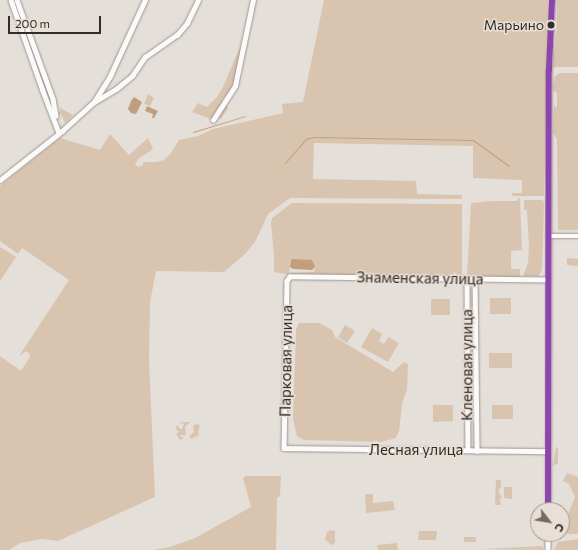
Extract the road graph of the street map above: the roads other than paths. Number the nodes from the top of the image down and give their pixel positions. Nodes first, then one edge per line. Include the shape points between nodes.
1 (11, 0) edge
2 (17, 0) edge
3 (145, 0) edge
4 (198, 0) edge
5 (253, 0) edge
6 (552, 0) edge
7 (94, 102) junction
8 (213, 120) dead end
9 (61, 132) junction
10 (0, 180) edge
11 (548, 236) junction
12 (578, 236) edge
13 (292, 276) joint
14 (467, 279) junction
15 (475, 279) junction
16 (548, 280) junction
17 (284, 448) joint
18 (468, 450) junction
19 (476, 450) junction
20 (548, 451) junction
21 (548, 502) edge

1 - 9 street via 43,91
2 - 9 street via 53,100
3 - 7 street via 110,76
4 - 7 street via 187,23 177,35 145,57 132,76 116,89
5 - 8 street via 235,86
6 - 11 street
7 - 9 street
9 - 10 street
11 - 12 street
11 - 16 street
13 - 14 street, Знаменская улица
13 - 17 street, Парковая улица via 287,282
14 - 15 street, Знаменская улица
14 - 18 street, Кленовая улица
15 - 16 street, Знаменская улица
15 - 19 street, Кленовая улица
16 - 20 street
17 - 18 street, Лесная улица
18 - 19 street, Лесная улица
19 - 20 street, Лесная улица
20 - 21 street

